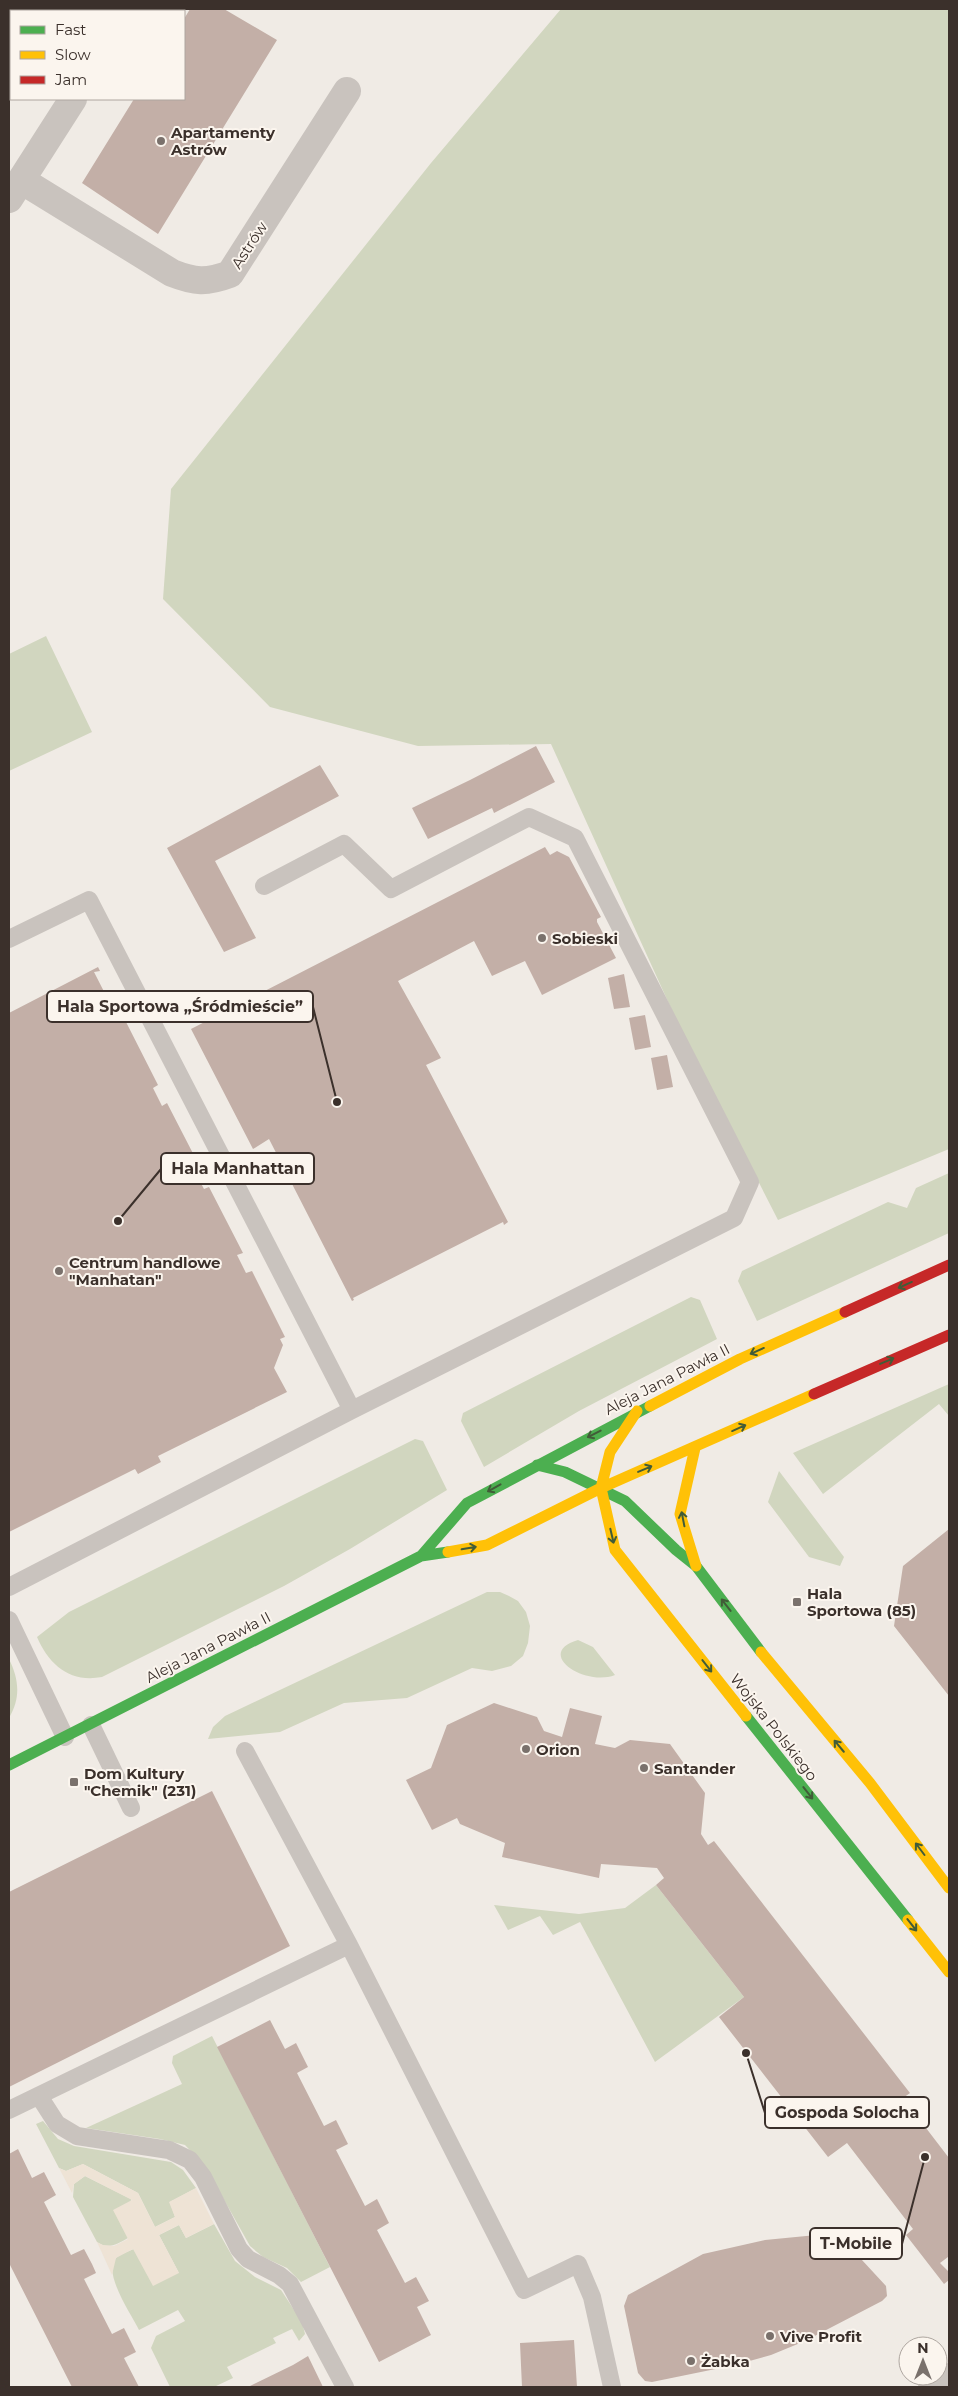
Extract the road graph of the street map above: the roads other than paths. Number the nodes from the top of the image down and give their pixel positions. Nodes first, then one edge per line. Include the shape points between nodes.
1 (347, 91) dead end
2 (72, 100) edge
3 (15, 189) edge
4 (264, 886) dead end
5 (9, 939) edge
6 (949, 1265) edge
7 (949, 1334) edge
8 (352, 1410) junction
9 (637, 1412) junction
10 (695, 1448) junction
11 (537, 1465) junction
12 (601, 1488) junction
13 (421, 1556) junction
14 (696, 1566) junction
15 (9, 1587) edge
16 (9, 1620) edge
17 (91, 1725) junction
18 (65, 1738) junction
19 (245, 1751) dead end
20 (9, 1765) edge
21 (131, 1808) dead end
22 (949, 1888) edge
23 (349, 1945) junction
24 (949, 1972) edge
25 (39, 2096) junction
26 (9, 2110) edge
27 (949, 2377) edge
28 (345, 2387) edge
29 (612, 2387) edge
30 (932, 2387) edge

1 - 3 street, Astrów via 230,274 212,281 191,281 172,273
2 - 3 street, Astrów
4 - 8 lane via 344,844 391,890 529,817 575,838 750,1182 734,1218
5 - 8 lane via 88,900
6 -> 9 main road, Aleja Jana Pawła II via 740,1359
10 -> 7 main road, Aleja Jana Pawła II
8 - 15 lane
9 -> 11 main road, Aleja Jana Pawła II
9 - 12 main road, Wojska Polskiego via 610,1452
12 -> 10 main road, Aleja Jana Pawła II
14 -> 10 main road via 680,1514
11 - 12 main road via 565,1472
11 -> 13 main road, Aleja Jana Pawła II via 467,1503
13 -> 12 main road, Aleja Jana Pawła II via 487,1545
12 - 14 main road via 632,1506
12 -> 24 main road, Wojska Polskiego via 615,1550
13 - 17 main road, Aleja Jana Pawła II
22 -> 14 main road via 870,1783 759,1649
16 - 18 lane
17 - 18 main road, Aleja Jana Pawła II
17 - 21 lane
18 - 20 main road, Aleja Jana Pawła II
19 - 23 lane
23 - 25 lane
23 - 29 lane via 524,2290 578,2264 592,2297
25 - 26 lane
25 - 28 lane via 57,2124 77,2136 169,2150 190,2160 203,2177 239,2249 248,2259 290,2284
27 - 30 street

